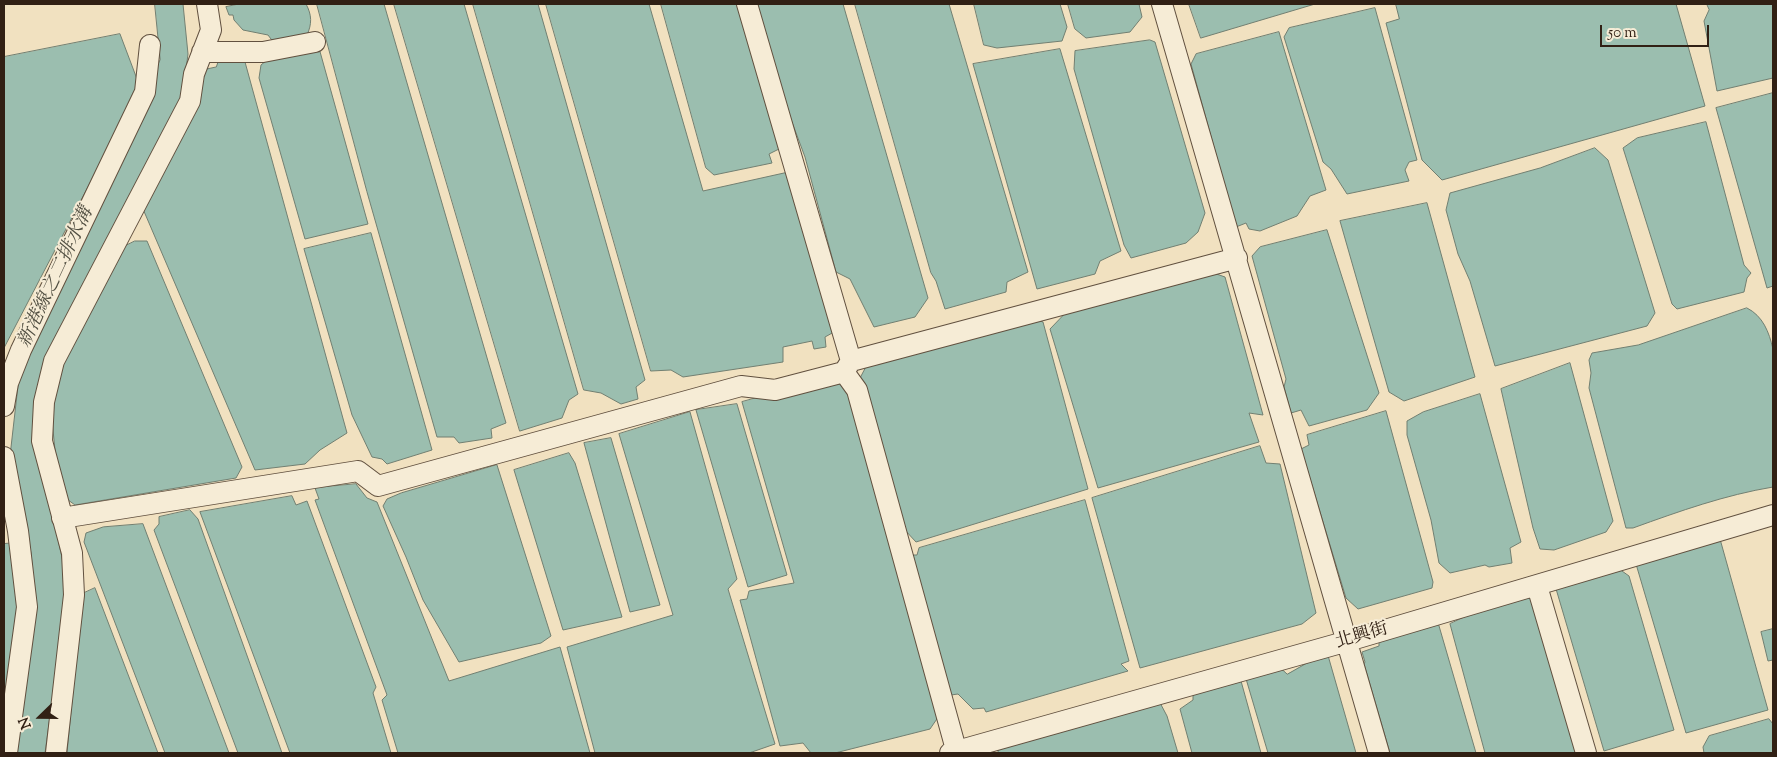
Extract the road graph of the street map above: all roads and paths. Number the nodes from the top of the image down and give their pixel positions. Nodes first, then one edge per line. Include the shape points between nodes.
1 (207, 4) edge
2 (747, 4) edge
3 (1162, 4) edge
4 (315, 42) dead end
5 (150, 45) dead end
6 (202, 52) junction
7 (1236, 258) junction
8 (847, 366) junction
9 (4, 406) edge
10 (4, 457) edge
11 (1773, 515) edge
12 (62, 518) junction
13 (11, 532) edge
14 (1537, 586) junction
15 (1348, 641) junction
16 (6, 749) edge
17 (56, 753) edge
18 (955, 753) edge
19 (1379, 753) edge
20 (1586, 753) edge

1 - 6 street via 211,30
2 - 8 street
3 - 7 street
4 - 6 street via 263,52
5 - 9 street via 145,92 21,350 8,383
6 - 12 street via 194,74 190,101 54,361 44,402 42,441
7 - 8 street
7 - 15 street
8 - 12 street via 775,390 741,386 378,486 358,471
8 - 18 street via 857,390
10 - 13 street
11 - 14 street, 北興街
12 - 17 street via 72,553 74,595
13 - 16 street via 27,607
14 - 15 street, 北興街
14 - 20 street
15 - 18 street, 北興街
15 - 19 street

